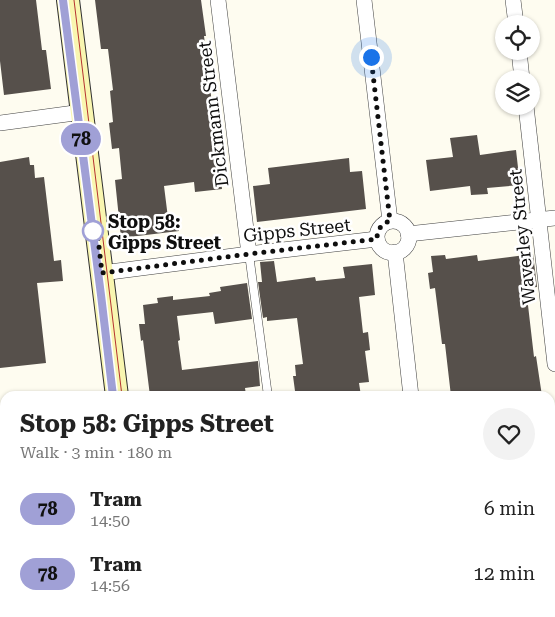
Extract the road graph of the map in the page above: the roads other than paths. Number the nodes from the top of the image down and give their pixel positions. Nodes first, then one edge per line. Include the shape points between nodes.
1 (68, 0) edge
2 (218, 0) edge
3 (364, 0) edge
4 (513, 0) edge
5 (515, 15) edge
6 (82, 112) junction
7 (527, 115) edge
8 (0, 124) edge
9 (555, 218) edge
10 (539, 219) junction
11 (390, 221) junction
12 (408, 234) junction
13 (377, 239) junction
14 (395, 252) junction
15 (249, 254) junction
16 (102, 273) junction
17 (555, 364) edge
18 (117, 391) edge
19 (267, 391) edge
20 (410, 391) edge

1 - 6 main road
2 - 15 street, Dickmann Street
3 - 11 street
4 - 5 street
6 - 8 street
6 - 16 main road
7 - 10 street, Waverley Street
9 - 10 street
10 - 12 street
10 - 17 street, Waverley Street
11 - 12 street via 400,222
11 - 13 street via 381,226
12 - 14 street via 407,244
13 - 14 street via 386,251
13 - 15 street, Gipps Street
14 - 20 street
15 - 16 street, Gipps Street
15 - 19 lane
16 - 18 main road

